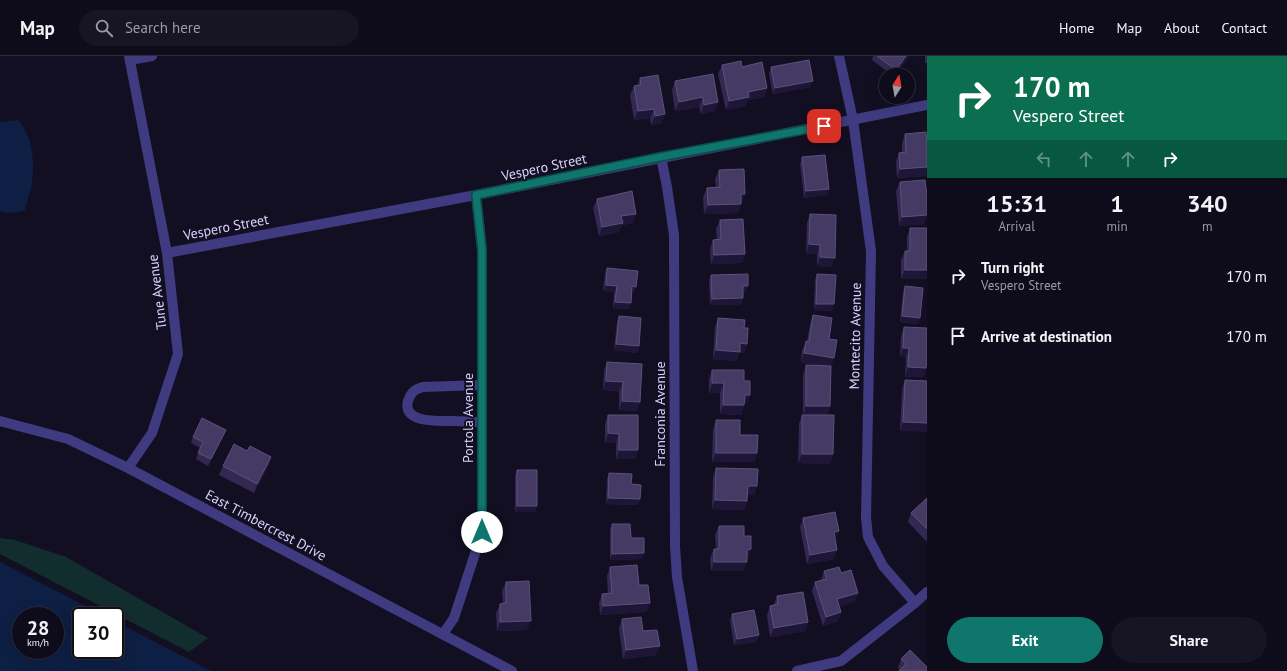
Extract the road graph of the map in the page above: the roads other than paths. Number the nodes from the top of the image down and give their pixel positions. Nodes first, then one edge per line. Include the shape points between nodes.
1 (152, 56) edge
2 (839, 56) edge
3 (130, 58) edge
4 (927, 105) edge
5 (853, 120) junction
6 (660, 157) junction
7 (476, 195) junction
8 (167, 252) junction
9 (482, 385) junction
10 (0, 421) edge
11 (482, 422) junction
12 (128, 468) junction
13 (927, 592) edge
14 (915, 603) junction
15 (443, 634) junction
16 (512, 671) edge
17 (693, 671) edge
18 (797, 671) edge

1 - 3 street
2 - 5 street, Montecito Avenue
3 - 8 street, Tune Avenue
4 - 5 street, Vespero Street
5 - 6 street, Vespero Street
5 - 14 street, Montecito Avenue via 871,251 866,503 868,536 883,566
6 - 7 street, Vespero Street
6 - 17 street, Franconia Avenue via 674,235 675,546 677,577
7 - 8 street, Vespero Street
7 - 9 street, Portola Avenue via 482,250
8 - 12 street, Tune Avenue via 178,354 152,433
9 - 11 street, Portola Avenue
9 - 11 street via 423,387 412,393 408,403 413,416 420,419
10 - 12 street, East Timbercrest Drive via 68,439
11 - 15 street, Portola Avenue via 482,532 454,618
12 - 15 street, East Timbercrest Drive
13 - 14 street
14 - 18 street via 841,661
15 - 16 street, East Timbercrest Drive

